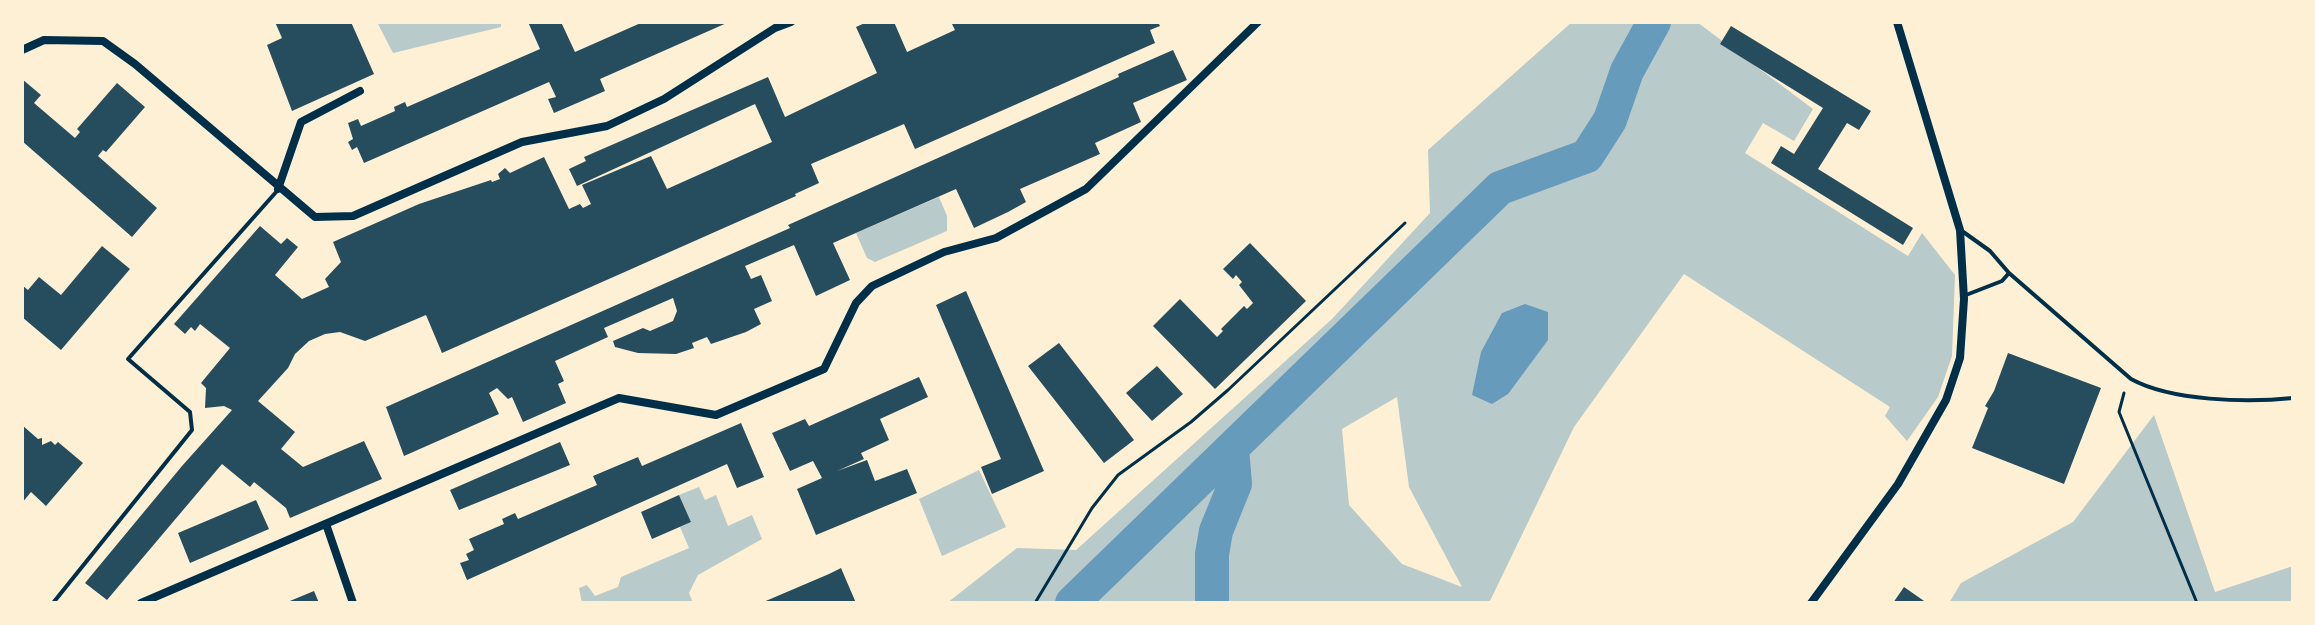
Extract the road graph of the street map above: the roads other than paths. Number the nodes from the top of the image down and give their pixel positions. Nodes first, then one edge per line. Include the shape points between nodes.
1 (791, 22) edge
2 (1258, 22) edge
3 (1897, 22) edge
4 (22, 50) edge
5 (360, 91) dead end
6 (278, 189) junction
7 (1960, 230) junction
8 (2009, 273) junction
9 (1963, 296) junction
10 (2293, 398) edge
11 (326, 524) junction
12 (53, 603) edge
13 (141, 603) edge
14 (353, 603) edge
15 (1811, 603) edge

1 - 6 street via 664,99 607,126 522,142 353,216 315,217
2 - 11 street via 1086,189 996,238 944,252 872,286 856,303 824,369 716,415 619,398
3 - 7 street
4 - 6 street via 44,40 103,41
5 - 6 street via 301,122
6 - 12 lane via 128,359 190,412 192,430
7 - 8 lane via 1990,251
7 - 9 street
8 - 9 lane via 2002,281
8 - 10 lane via 2131,379 2151,390 2254,402
9 - 15 street via 1960,358 1946,400 1898,484
11 - 13 street
11 - 14 street

